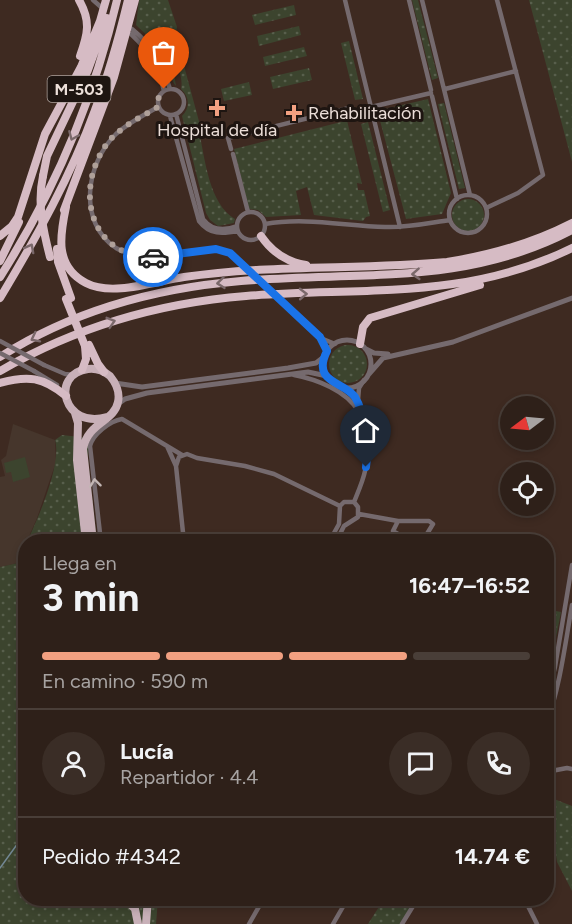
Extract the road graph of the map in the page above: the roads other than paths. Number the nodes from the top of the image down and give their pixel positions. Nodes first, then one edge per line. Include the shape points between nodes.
1 (79, 0) edge
2 (93, 0) edge
3 (112, 0) edge
4 (117, 0) edge
5 (128, 0) edge
6 (135, 0) edge
7 (345, 0) edge
8 (409, 0) edge
9 (422, 0) edge
10 (498, 0) edge
11 (102, 2) edge
12 (132, 32) dead end
13 (516, 71) junction
14 (444, 89) junction
15 (167, 90) junction
16 (432, 93) junction
17 (61, 103) junction
18 (158, 107) junction
19 (371, 108) junction
20 (350, 109) dead end
21 (173, 115) junction
22 (33, 170) junction
23 (470, 195) junction
24 (457, 199) junction
25 (66, 207) junction
26 (486, 208) junction
27 (247, 212) junction
28 (450, 220) junction
29 (572, 223) edge
30 (265, 224) junction
31 (400, 227) junction
32 (238, 229) junction
33 (572, 230) edge
34 (0, 236) edge
35 (261, 236) junction
36 (572, 249) edge
37 (0, 261) edge
38 (366, 267) junction
39 (0, 277) edge
40 (0, 298) edge
41 (69, 298) junction
42 (572, 298) edge
43 (320, 337) junction
44 (0, 341) edge
45 (334, 344) junction
46 (87, 346) junction
47 (363, 346) junction
48 (326, 353) junction
49 (399, 354) junction
50 (0, 355) edge
51 (0, 371) edge
52 (104, 372) junction
53 (78, 373) junction
54 (290, 374) junction
55 (369, 374) junction
56 (327, 376) junction
57 (364, 380) junction
58 (0, 383) edge
59 (115, 384) junction
60 (342, 387) junction
61 (65, 394) junction
62 (358, 403) junction
63 (118, 404) junction
64 (75, 413) junction
65 (107, 417) junction
66 (362, 419) junction
67 (165, 444) junction
68 (182, 455) junction
69 (176, 466) junction
70 (354, 502) junction
71 (340, 506) junction
72 (359, 514) junction
73 (339, 517) junction
74 (398, 521) junction
75 (351, 522) junction
76 (85, 534) edge
77 (92, 534) edge
78 (100, 534) edge
79 (183, 534) edge
80 (333, 534) edge
81 (340, 534) edge
82 (398, 534) edge
83 (427, 534) edge
84 (572, 565) edge
85 (572, 605) edge
86 (561, 628) junction
87 (570, 629) edge
88 (554, 663) edge
89 (554, 698) edge
90 (572, 769) edge
91 (554, 771) edge
92 (133, 906) edge
93 (147, 906) edge
94 (259, 906) edge
95 (343, 906) edge
96 (414, 906) edge
97 (528, 906) edge
98 (404, 923) edge
99 (138, 924) edge
100 (146, 924) edge
101 (249, 924) edge
102 (333, 924) edge
103 (536, 924) edge

1 - 17 highway via 87,16 88,33
2 - 11 street
3 - 41 highway, M-503, bridge via 101,38 47,156 43,176 40,209 44,234
4 -> 39 highway via 85,109 35,217
40 -> 5 highway via 79,148 107,75
6 - 25 highway, M-503 via 114,77
7 - 19 street
8 - 16 street
9 - 14 street
10 - 13 street
11 - 17 highway via 100,21
12 - 15 street via 154,59
13 - 14 street
13 - 26 street via 543,175 518,193
14 - 16 street via 436,84
14 - 16 street via 440,98
14 - 23 street
15 - 18 street via 159,96
15 - 21 street via 178,91 183,97 182,109
16 - 19 street
16 - 24 street
17 - 22 highway
18 - 21 street
18 - 43 street, bridge via 124,128 103,151 93,172 90,196 95,221 106,240 136,255 157,257 216,249 230,253
19 - 31 street
20 - 27 street via 229,140
21 - 32 street via 203,219 218,229
22 - 34 highway via 18,217
22 - 37 highway via 21,217
23 - 24 street
23 - 26 street
24 - 28 street via 450,208
25 - 38 highway via 60,237 65,262 80,279 101,288 241,270
25 - 41 highway, M-503 via 57,249
26 - 28 street via 484,226 474,233 457,230
27 - 30 street via 261,215
27 - 32 street via 239,218
28 - 31 street
29 - 38 highway via 516,246 473,258
30 - 31 street via 305,220
30 - 35 street
32 - 35 street via 249,239
33 -> 50 highway via 502,258 450,270 242,281 169,291 86,314
35 - 38 highway via 276,253 291,262
36 - 47 highway via 508,276 370,318 363,327
51 -> 36 highway via 44,347 92,328 172,306 246,296 453,285 506,273
41 - 46 highway, M-503, bridge
42 - 49 street via 453,342
43 - 45 street
43 - 48 street
44 - 53 street, bridge via 44,365 66,374
45 - 47 street via 347,340
45 - 48 street
46 - 52 highway, M-503
46 - 53 highway, M-503 via 86,359
47 - 49 street via 381,354
47 - 55 street via 371,361
48 - 56 street
48 - 59 street via 316,363 277,370 141,387
49 - 55 street via 383,358
50 - 61 street, bridge via 34,371
52 - 53 highway via 91,369
52 - 59 highway, M-503
53 - 61 highway, M-503 via 68,381
54 - 56 street
54 - 63 street via 147,393
54 - 66 street via 314,380 348,399
55 - 57 street
56 - 60 street
57 - 60 street
57 - 62 street
58 - 61 highway via 32,378
59 - 63 highway
60 - 62 street
61 - 64 highway
62 - 66 street
63 - 65 highway
64 - 65 highway via 91,420
64 - 76 highway
65 - 77 highway via 87,435 83,449
66 - 70 street via 368,458
67 - 68 street
67 - 69 street
78 -> 67 street via 90,446 97,432 122,419
68 - 69 street
68 - 71 street via 261,469
69 - 79 street
70 - 71 street
70 - 72 street
71 - 73 street
72 - 74 street
72 - 75 street
73 - 75 street
73 - 80 street
74 - 82 street via 393,531
74 - 83 street via 429,521 433,524
75 - 81 street
84 - 86 street
85 - 87 street
86 - 87 street
86 - 88 street
87 - 89 street
90 - 91 street
92 - 99 highway
93 - 100 highway
94 - 101 street
95 - 102 street
96 - 98 street
97 - 103 street

